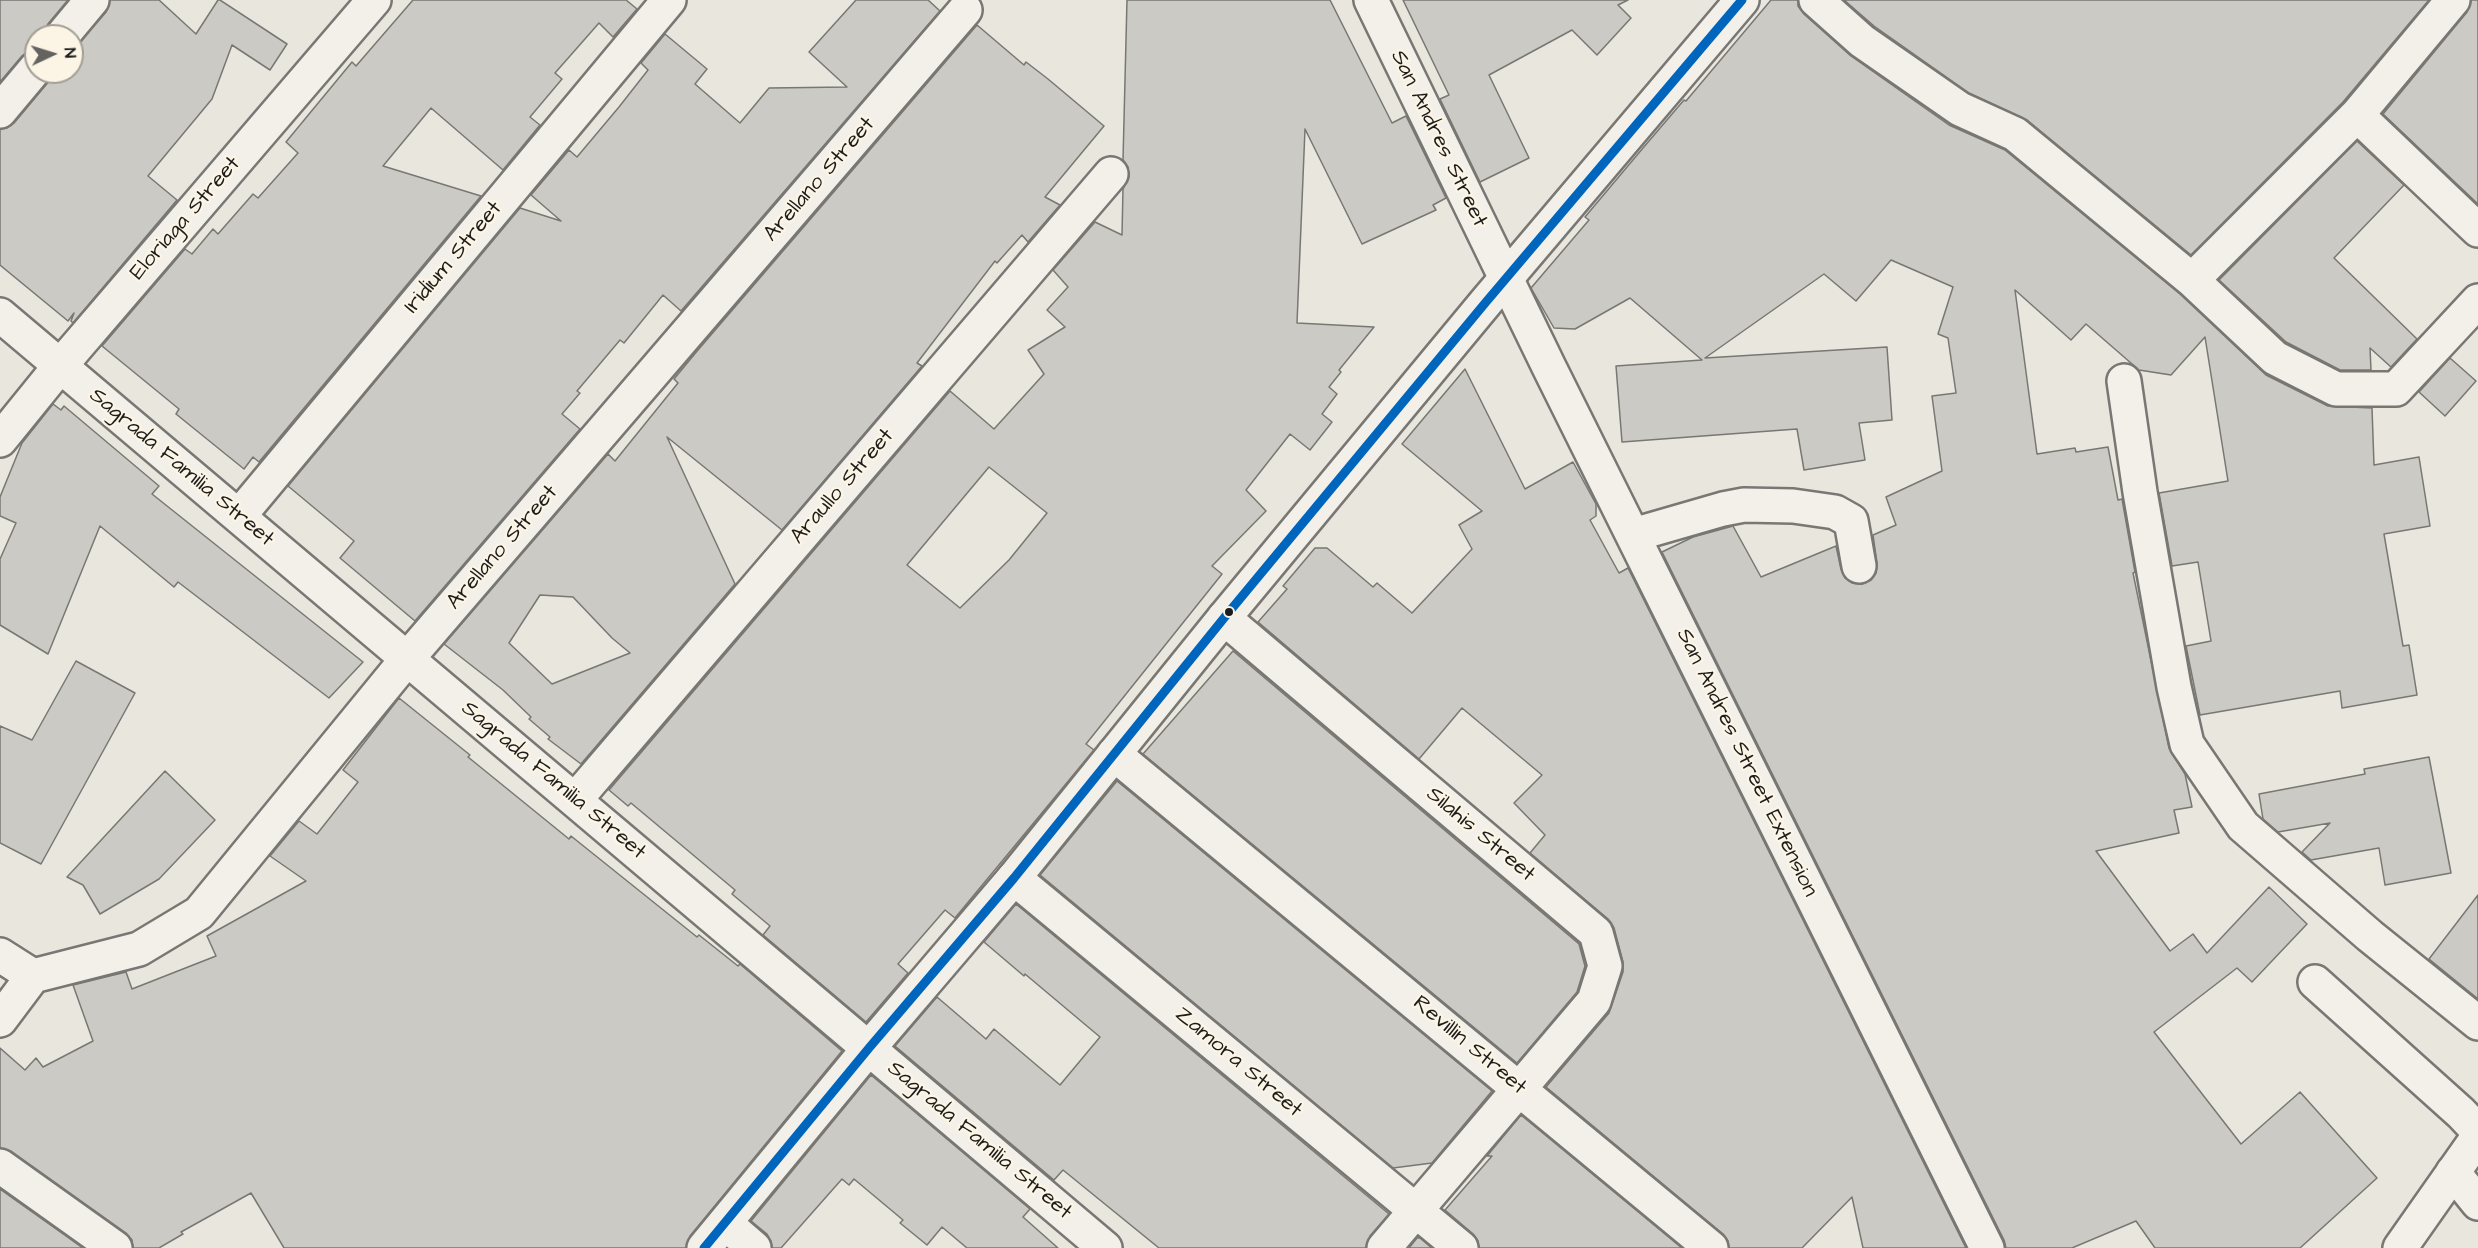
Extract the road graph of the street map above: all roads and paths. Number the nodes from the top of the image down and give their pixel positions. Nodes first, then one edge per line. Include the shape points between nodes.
1 (92, 0) edge
2 (374, 0) edge
3 (669, 0) edge
4 (1371, 0) edge
5 (1742, 0) edge
6 (1816, 0) edge
7 (2453, 0) edge
8 (965, 10) dead end
9 (72, 24) edge
10 (24, 82) edge
11 (0, 111) edge
12 (2357, 115) junction
13 (1111, 174) dead end
14 (2478, 230) edge
15 (1506, 279) junction
16 (2192, 280) junction
17 (2478, 301) edge
18 (0, 315) edge
19 (60, 366) junction
20 (2124, 381) dead end
21 (0, 440) edge
22 (238, 516) junction
23 (1634, 535) junction
24 (1858, 566) dead end
25 (1224, 618) junction
26 (407, 658) junction
27 (1114, 754) junction
28 (575, 800) junction
29 (1014, 878) junction
30 (0, 955) edge
31 (33, 976) junction
32 (2315, 982) dead end
33 (0, 1020) edge
34 (2478, 1023) edge
35 (868, 1048) junction
36 (1520, 1088) junction
37 (2478, 1131) edge
38 (2478, 1137) edge
39 (0, 1166) edge
40 (2452, 1172) junction
41 (2478, 1203) edge
42 (1416, 1209) junction
43 (725, 1223) junction
44 (115, 1248) edge
45 (704, 1248) edge
46 (754, 1248) edge
47 (1105, 1248) edge
48 (1383, 1248) edge
49 (1461, 1248) edge
50 (1711, 1248) edge
51 (1986, 1248) edge
52 (2400, 1248) edge

1 - 9 street
2 - 19 street, Eloriaga Street
3 - 22 street, Iridium Street
4 - 15 street, San Andres Street
5 - 15 street
6 - 16 street via 1862,41 1960,109 2015,134
7 - 12 street
8 - 26 street, Arellano Street
10 - 11 street
12 - 14 street
12 - 16 street
13 - 28 street, Araullo Street
15 - 23 street, San Andres Street Extension
15 - 25 street
16 - 17 street via 2275,358 2336,389 2396,389
18 - 19 street, Sagrada Familia Street
19 - 21 street, Eloriaga Street
19 - 22 street, Sagrada Familia Street
20 - 34 street via 2140,492 2187,744 2243,826
22 - 26 street, Sagrada Familia Street
23 - 24 street via 1744,505 1793,506 1835,512 1851,521
23 - 51 street, San Andres Street Extension
25 - 27 street
25 - 36 street, Silahis Street via 1596,933 1605,966 1594,1001
26 - 28 street, Sagrada Familia Street
26 - 31 street, Arellano Street via 199,913 139,949
27 - 29 street
27 - 36 street, Revillin Street
28 - 35 street, Sagrada Familia Street
29 - 35 street
29 - 42 street, Zamora Street
30 - 31 street
31 - 33 street
32 - 37 street
35 - 43 street
35 - 47 street, Sagrada Familia Street
36 - 42 street, Silahis Street
36 - 50 street, Revillin Street
38 - 40 street
39 - 44 street
40 - 41 street
40 - 52 street
42 - 48 street, Silahis Street
42 - 49 street, Zamora Street
43 - 45 street
43 - 46 street

